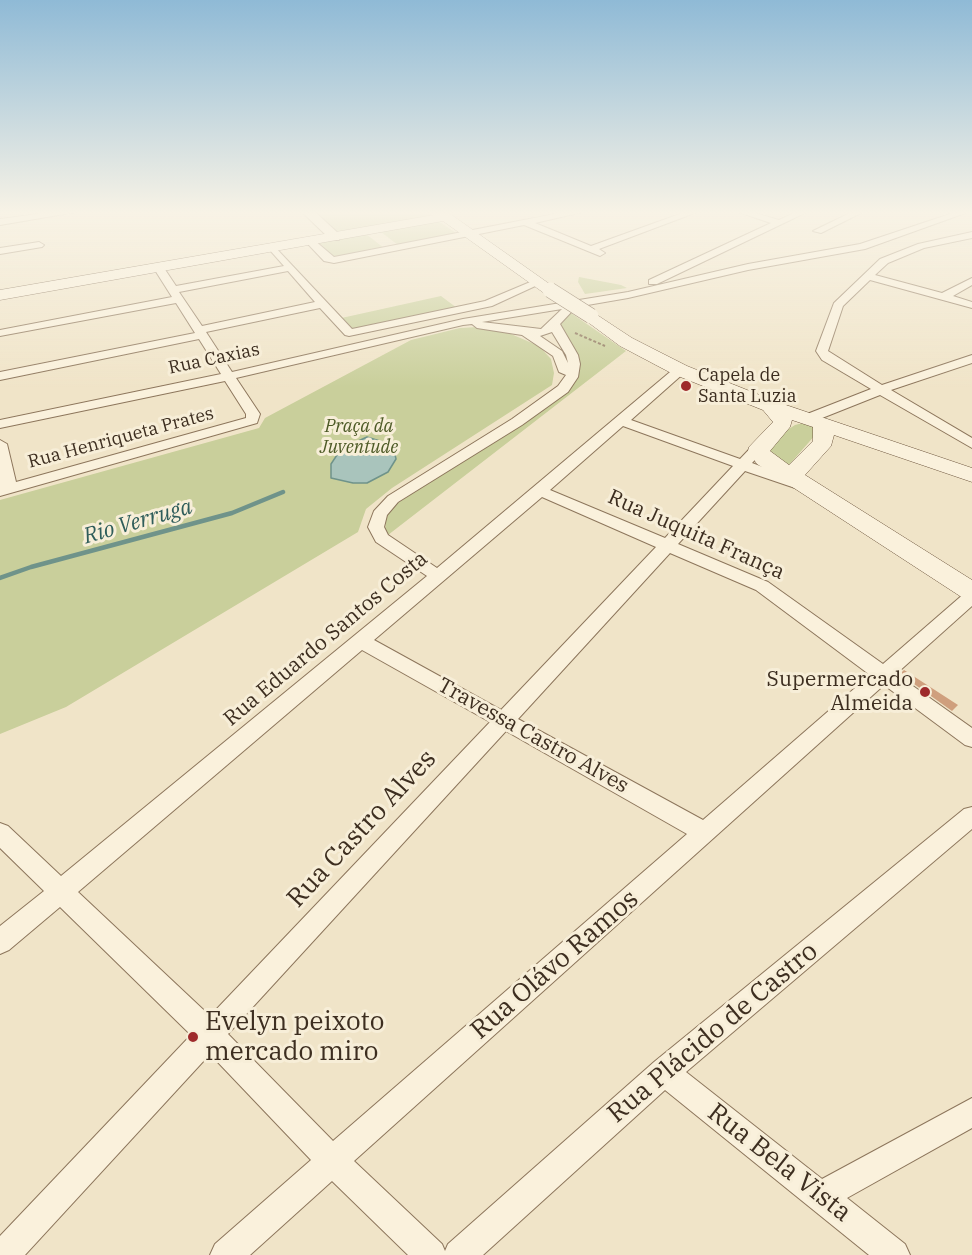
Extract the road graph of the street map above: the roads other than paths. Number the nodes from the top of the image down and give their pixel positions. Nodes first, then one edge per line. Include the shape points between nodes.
1 (144, 270) edge
2 (160, 270) edge
3 (283, 270) edge
4 (291, 270) edge
5 (520, 270) edge
6 (680, 270) joint
7 (738, 270) edge
8 (876, 270) edge
9 (867, 276) junction
10 (699, 279) junction
11 (972, 281) edge
12 (544, 286) junction
13 (0, 295) edge
14 (176, 295) junction
15 (944, 297) junction
16 (574, 303) junction
17 (322, 304) junction
18 (972, 304) edge
19 (590, 309) junction
20 (527, 310) junction
21 (554, 324) junction
22 (436, 329) junction
23 (523, 332) junction
24 (0, 333) edge
25 (201, 333) junction
26 (972, 359) edge
27 (680, 370) junction
28 (229, 375) junction
29 (0, 376) edge
30 (883, 388) junction
31 (562, 389) junction
32 (770, 406) junction
33 (622, 422) junction
34 (815, 422) junction
35 (0, 424) edge
36 (770, 437) junction
37 (0, 444) edge
38 (972, 444) edge
39 (741, 465) junction
40 (792, 475) junction
41 (972, 475) edge
42 (5, 489) edge
43 (540, 491) junction
44 (814, 491) junction
45 (668, 544) junction
46 (438, 576) junction
47 (972, 594) edge
48 (360, 640) junction
49 (883, 674) junction
50 (502, 718) junction
51 (972, 740) edge
52 (972, 816) edge
53 (0, 833) edge
54 (705, 833) junction
55 (61, 890) junction
56 (0, 942) edge
57 (210, 1035) junction
58 (664, 1072) junction
59 (972, 1112) edge
60 (332, 1161) junction
61 (821, 1196) junction
62 (4, 1255) edge
63 (226, 1255) edge
64 (431, 1255) edge
65 (459, 1255) edge
66 (894, 1255) edge

1 - 13 main road
2 - 14 street
3 - 14 street
4 - 17 street
5 - 12 main road
6 - 10 street via 686,277
6 - 19 street
7 - 10 street
8 - 9 street
9 - 15 street
9 - 30 street via 838,305 822,351 826,357
10 - 19 street via 628,295
11 - 15 street
12 - 17 street via 488,304 350,333
12 - 19 main road, bridge
14 - 24 street
14 - 25 street
15 - 18 street
16 - 19 street
16 - 20 street
16 - 21 street
17 - 25 street
19 - 27 main road via 632,345
20 - 21 street via 542,313
20 - 22 street
20 - 23 street via 520,322
21 - 23 street via 542,333
21 - 31 street via 572,355 572,377
22 - 23 street via 479,325
22 - 28 street, Rua Caxias
23 - 31 street via 558,354 565,372
25 - 28 street
25 - 29 street
26 - 30 street
27 - 32 main road
27 - 33 street, Rua Eduardo Santos Costa
28 - 35 street, Rua Caxias
28 - 42 street, Rua Henriqueta Prates via 253,414 252,420
30 - 34 street
30 - 38 street
31 - 46 street via 382,509 376,527 382,538
32 - 34 main road
32 - 36 main road via 783,423
33 - 39 street
33 - 43 street, Rua Eduardo Santos Costa
34 - 36 main road
34 - 40 main road via 825,442
34 - 41 main road
36 - 39 street, Rua Castro Alves
36 - 40 main road via 759,451
37 - 42 street
39 - 44 street
39 - 45 street, Rua Castro Alves
40 - 44 main road
43 - 45 street, Rua Juquita França
43 - 46 street, Rua Eduardo Santos Costa
44 - 47 main road
45 - 49 street, Rua Juquita França via 762,586
45 - 50 street, Rua Castro Alves
46 - 48 street, Rua Eduardo Santos Costa
47 - 49 street, Rua Olávo Ramos
48 - 50 street, Travessa Castro Alves
48 - 55 street, Rua Eduardo Santos Costa
49 - 51 street, Rua Juquita França
49 - 54 street, Rua Olávo Ramos
50 - 54 street, Travessa Castro Alves
50 - 57 street, Rua Castro Alves
52 - 58 street, Rua Plácido de Castro
53 - 55 street
54 - 60 street, Rua Olávo Ramos
55 - 56 street, Rua Eduardo Santos Costa
55 - 57 street
57 - 60 street
57 - 62 street, Rua Castro Alves
58 - 61 street, Rua Bela Vista
58 - 65 street, Rua Plácido de Castro
59 - 61 street
60 - 63 street, Rua Olávo Ramos
60 - 64 street
61 - 66 street, Rua Bela Vista

